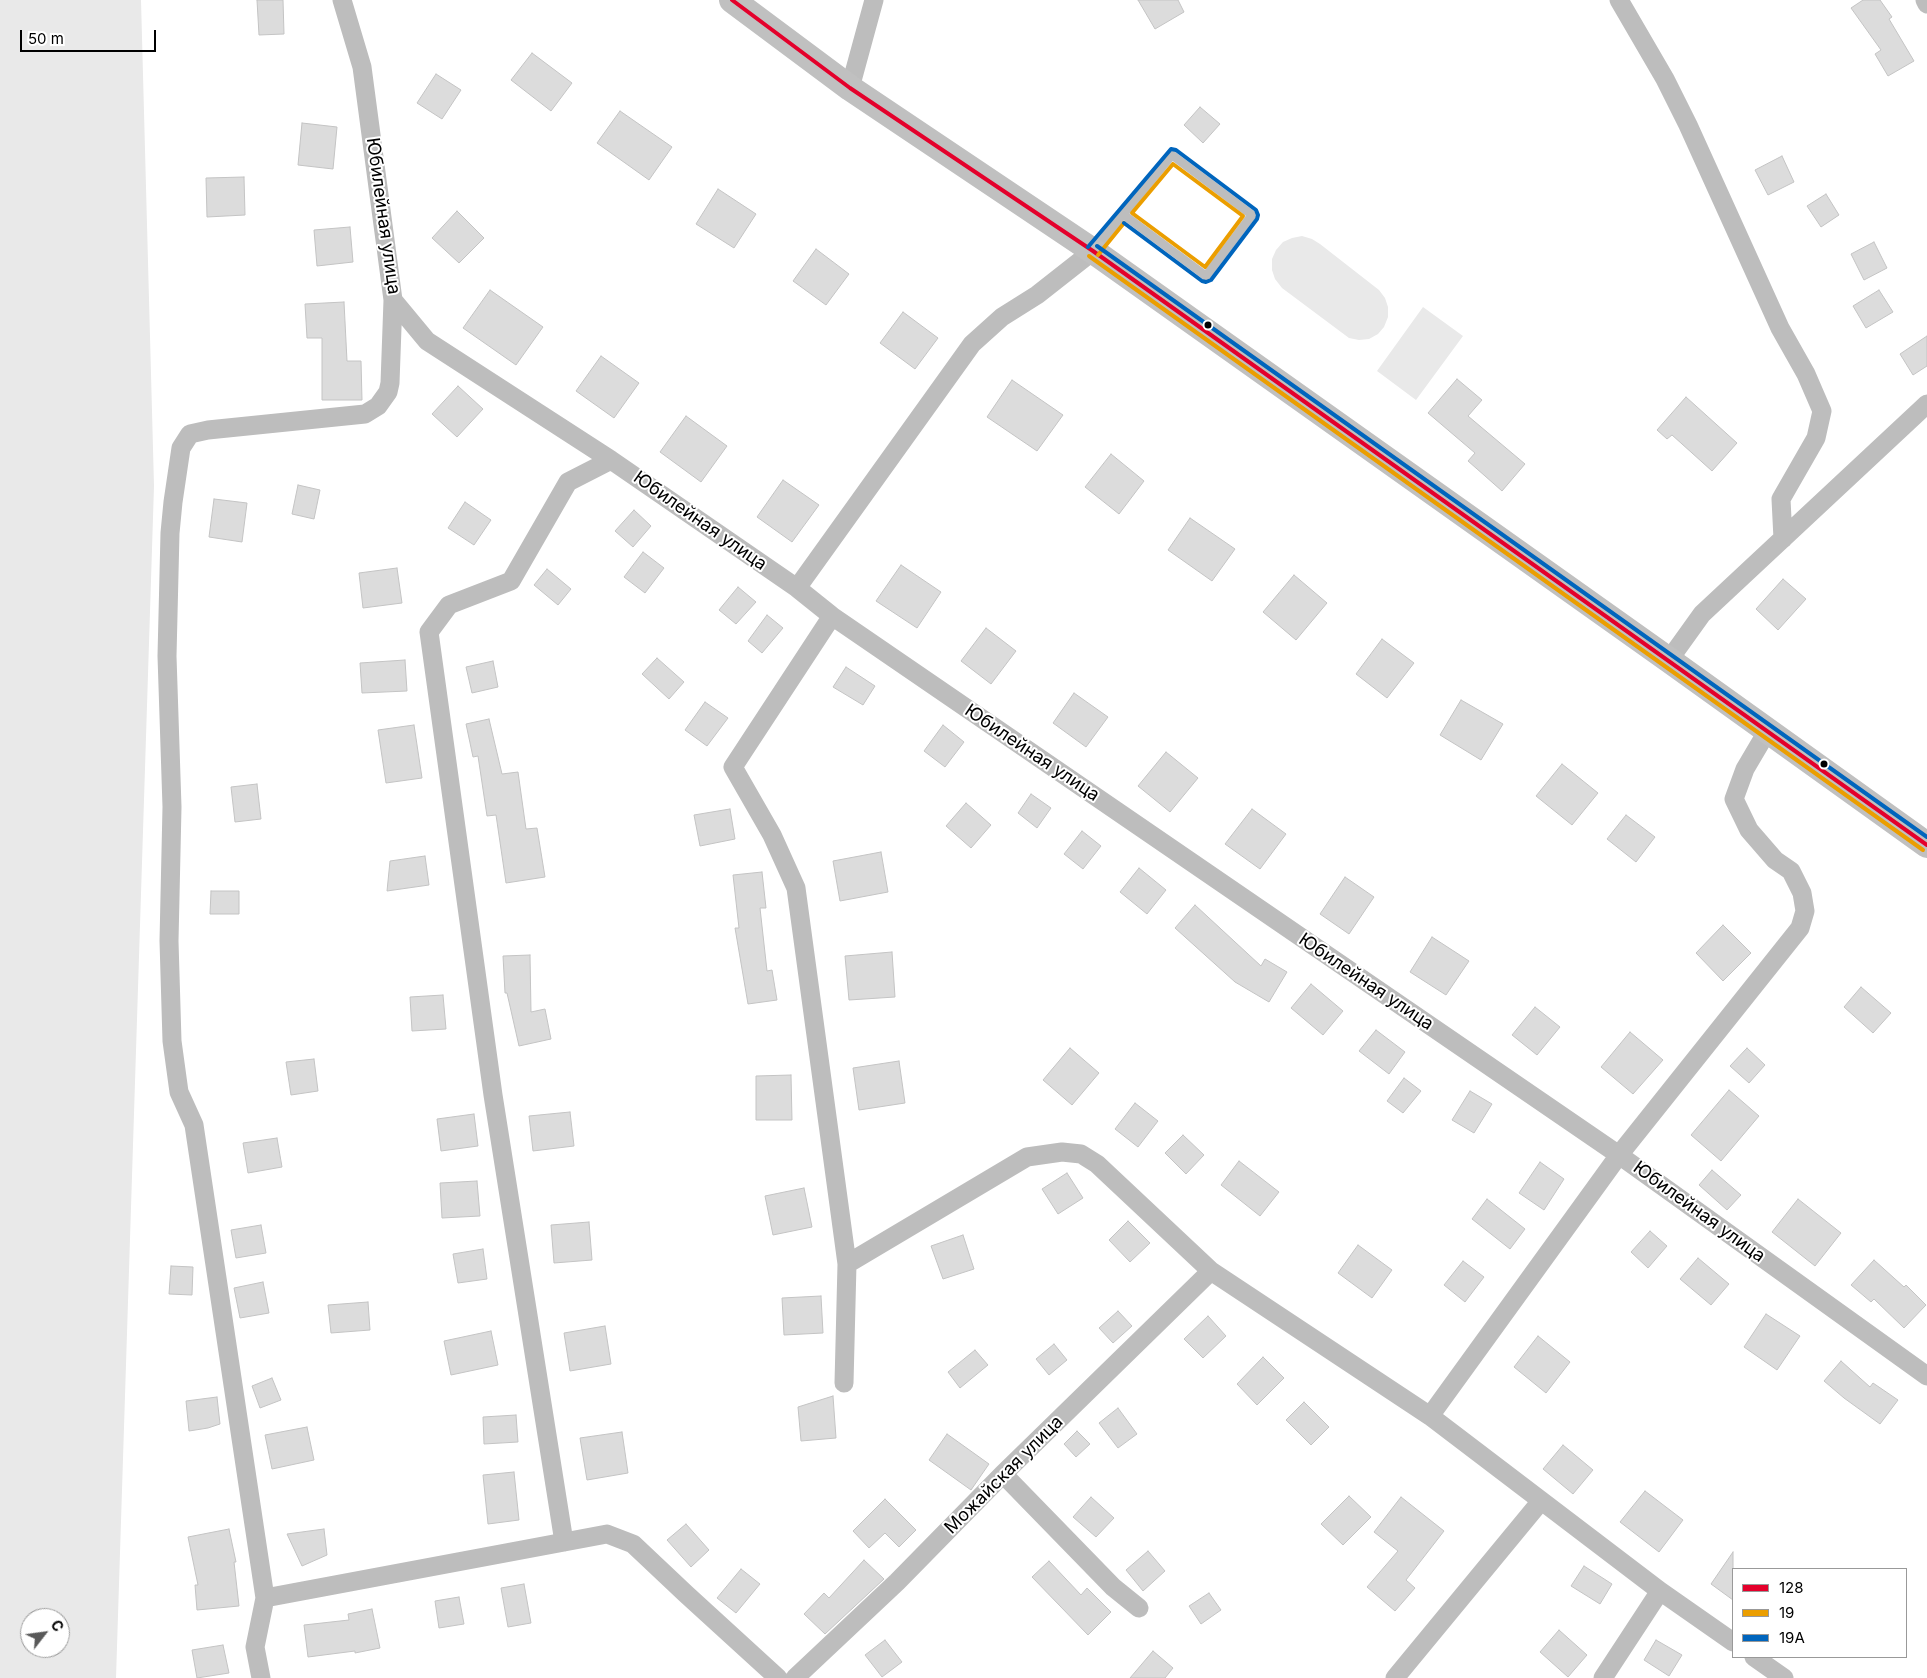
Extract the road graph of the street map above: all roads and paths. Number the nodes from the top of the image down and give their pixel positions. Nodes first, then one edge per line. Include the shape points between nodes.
1 (342, 0) edge
2 (732, 0) edge
3 (874, 0) edge
4 (1619, 0) edge
5 (1925, 0) edge
6 (1927, 4) edge
7 (850, 88) junction
8 (1124, 215) junction
9 (1093, 251) junction
10 (393, 300) junction
11 (1927, 404) edge
12 (611, 460) junction
13 (1783, 539) junction
14 (797, 588) junction
15 (832, 616) junction
16 (1669, 660) junction
17 (1768, 730) junction
18 (1927, 845) edge
19 (1619, 1155) junction
20 (847, 1264) junction
21 (1211, 1271) junction
22 (1927, 1376) edge
23 (844, 1383) dead end
24 (1430, 1416) junction
25 (1003, 1474) junction
26 (1541, 1501) junction
27 (564, 1542) junction
28 (1660, 1591) junction
29 (265, 1598) junction
30 (1139, 1608) dead end
31 (1732, 1641) edge
32 (1755, 1658) edge
33 (261, 1678) edge
34 (778, 1678) edge
35 (795, 1678) edge
36 (1395, 1678) edge
37 (1603, 1678) edge
38 (1784, 1678) edge

1 - 10 street, Юбилейная улица via 362,67
2 - 7 street
3 - 7 street
4 - 13 street via 1684,117 1780,328 1822,411 1816,438 1781,499
5 - 6 street
7 - 9 street
8 - 8 lane via 1206,276 1252,215 1172,155
8 - 9 lane
9 - 14 street via 1037,295 1002,317 972,344
9 - 16 street
10 - 12 street, Юбилейная улица via 427,341
10 - 29 street via 390,383 378,406 365,414 190,434 181,448 173,502 167,656 172,807 169,941 172,1041 179,1092 194,1125
11 - 13 street
12 - 14 street, Юбилейная улица
12 - 27 street via 568,482 510,581 449,605 429,632 492,1095
13 - 16 street via 1702,614
14 - 15 street, Юбилейная улица
15 - 19 street, Юбилейная улица
15 - 20 street via 733,767 772,835 796,888
16 - 17 street
17 - 18 street
17 - 19 street via 1745,769 1734,799 1749,830 1775,860 1791,871 1802,893 1805,911 1800,928
19 - 22 street, Юбилейная улица
19 - 24 street
20 - 21 street via 1028,1157 1062,1152 1081,1154 1097,1164
20 - 23 street
21 - 24 street
21 - 25 street, Можайская улица
24 - 26 street
25 - 30 street via 1113,1586
25 - 35 street, Можайская улица via 897,1582
26 - 28 street
26 - 36 street
27 - 29 street
27 - 34 street via 607,1534 633,1544
28 - 31 street
28 - 37 street
29 - 33 street via 255,1647
32 - 38 street

